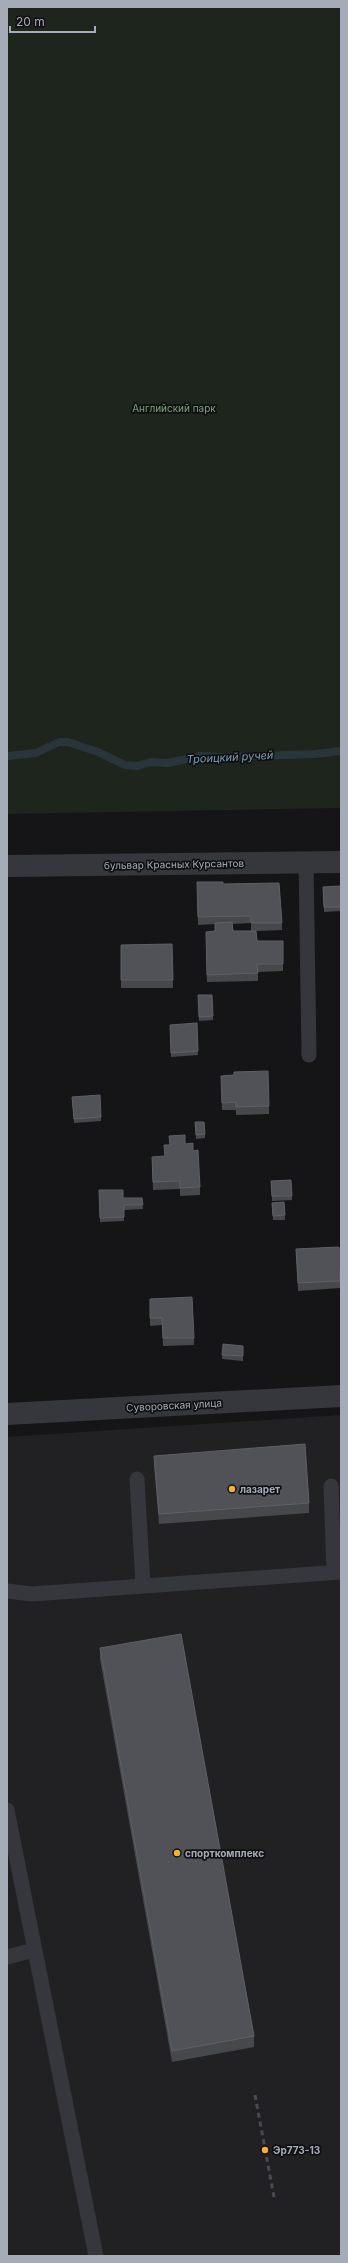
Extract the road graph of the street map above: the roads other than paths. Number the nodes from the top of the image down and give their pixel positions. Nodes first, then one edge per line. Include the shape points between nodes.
1 (341, 862) edge
2 (306, 863) junction
3 (7, 866) edge
4 (309, 1055) dead end
5 (341, 1396) edge
6 (7, 1414) edge
7 (137, 1479) dead end
8 (331, 1486) dead end
9 (338, 1572) edge
10 (143, 1586) junction
11 (7, 1591) edge
12 (7, 1810) edge
13 (34, 1950) junction
14 (7, 1957) edge
15 (96, 2256) edge

1 - 2 street, бульвар Красных Курсантов
2 - 3 street, бульвар Красных Курсантов
2 - 4 lane
5 - 6 street, Суворовская улица
7 - 10 lane
8 - 9 lane
9 - 10 lane
10 - 11 lane via 32,1594
12 - 13 lane
13 - 14 lane
13 - 15 lane

